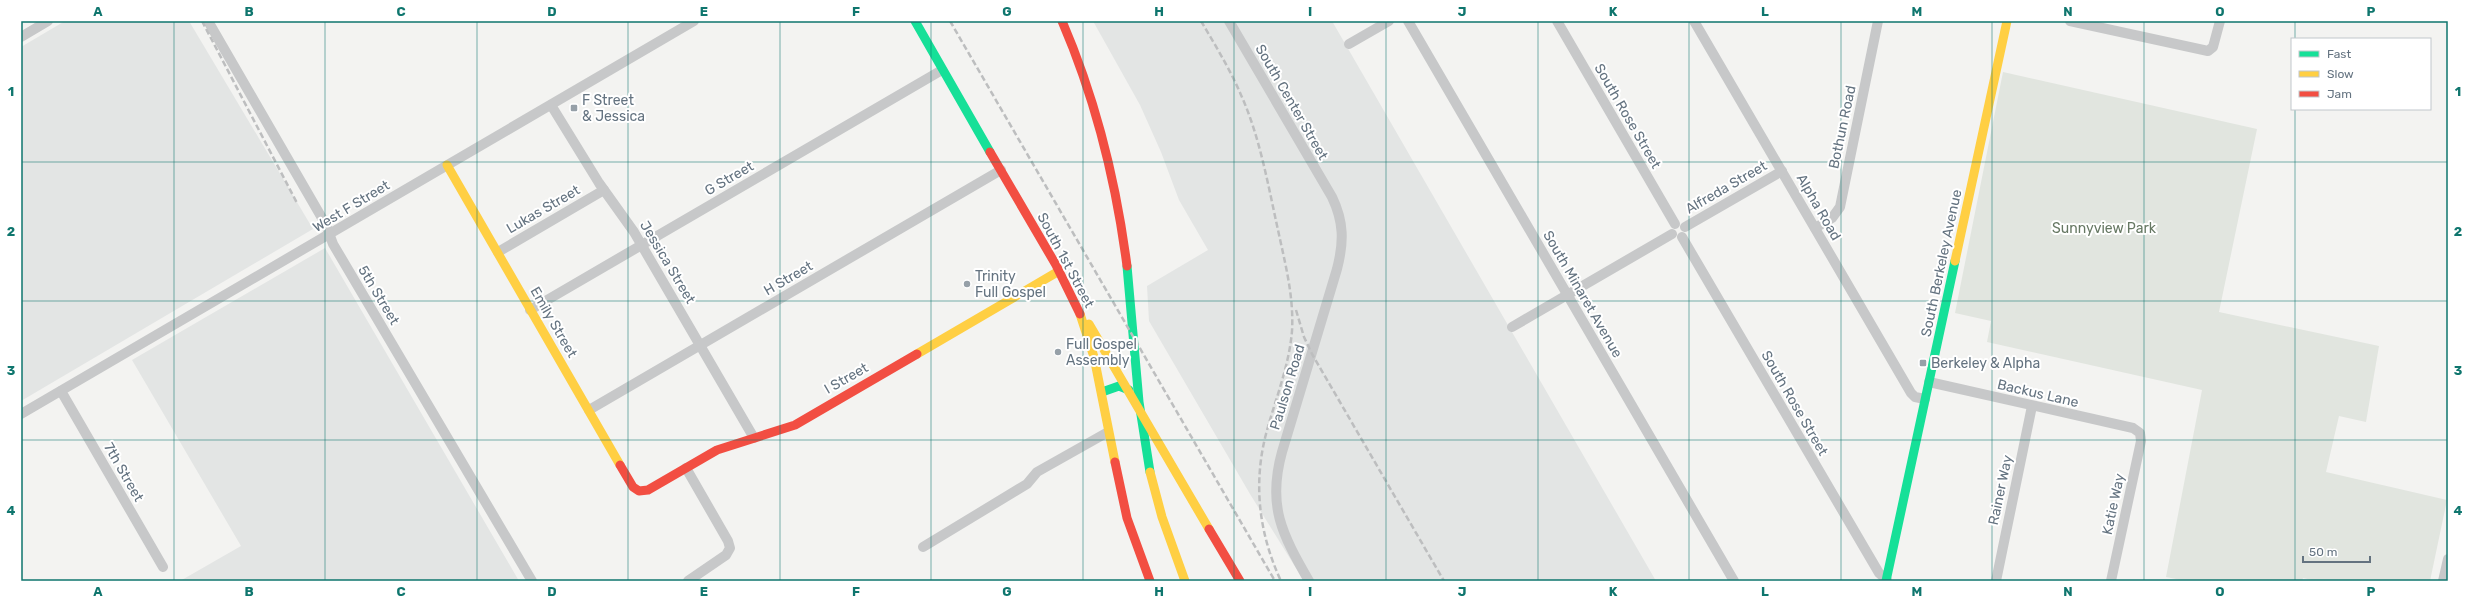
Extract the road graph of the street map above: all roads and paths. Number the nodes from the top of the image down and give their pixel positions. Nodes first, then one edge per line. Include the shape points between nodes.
1 (48, 21) edge
2 (208, 21) edge
3 (694, 21) edge
4 (915, 21) edge
5 (1062, 21) edge
6 (1229, 21) edge
7 (1389, 21) edge
8 (1408, 21) edge
9 (1557, 21) edge
10 (1694, 21) edge
11 (1878, 21) edge
12 (2007, 21) edge
13 (2070, 21) edge
14 (2220, 21) edge
15 (35, 24) edge
16 (21, 37) edge
17 (1349, 44) dead end
18 (942, 70) junction
19 (551, 104) junction
20 (448, 165) junction
21 (1001, 170) junction
22 (1782, 171) junction
23 (604, 190) junction
24 (1332, 197) joint
25 (1815, 228) junction
26 (1676, 232) junction
27 (329, 234) junction
28 (642, 245) junction
29 (498, 252) junction
30 (1059, 271) junction
31 (1568, 295) junction
32 (1072, 297) junction
33 (530, 310) junction
34 (1512, 327) dead end
35 (701, 345) junction
36 (1929, 382) junction
37 (1129, 390) junction
38 (61, 391) junction
39 (1102, 392) junction
40 (1925, 399) junction
41 (2032, 406) junction
42 (589, 410) junction
43 (21, 414) edge
44 (1108, 432) junction
45 (2140, 432) joint
46 (754, 438) junction
47 (686, 468) junction
48 (640, 491) joint
49 (923, 547) dead end
50 (2448, 559) edge
51 (163, 567) dead end
52 (1886, 580) edge
53 (532, 581) edge
54 (688, 581) edge
55 (1150, 581) edge
56 (1185, 581) edge
57 (1240, 581) edge
58 (1309, 581) edge
59 (1734, 581) edge
60 (1996, 581) edge
61 (2111, 581) edge
62 (2443, 581) edge

1 - 15 street
2 - 27 street, 5th Street
3 - 19 street, West F Street
4 - 18 street, South 1st Street
5 - 56 street via 1087,84 1104,144 1122,226 1148,460 1161,516
6 - 24 street, South Center Street
7 - 17 street
8 - 31 street, South Minaret Avenue
9 - 26 street, South Rose Street
10 - 22 street, Alpha Road
11 - 25 street, Bothun Road via 1840,207 1832,218
12 - 36 street, South Berkeley Avenue
13 - 14 street via 2204,51 2211,49
15 - 16 street
18 - 21 street, South 1st Street
18 - 28 street, G Street
19 - 20 street, West F Street
19 - 23 street, Jessica Street
20 - 27 street, West F Street
20 - 29 street, Emily Street
21 - 30 street, South 1st Street
21 - 35 street, H Street
22 - 25 street, Alpha Road
22 - 26 street, Alfreda Street via 1685,227 1682,224
23 - 28 street, Jessica Street
23 - 29 street, Lukas Street
24 - 58 street, Paulson Road via 1342,221 1342,250 1282,452 1275,488 1276,509 1282,530
25 - 40 street, Alpha Road via 1911,393
26 - 31 street
26 - 52 street, South Rose Street via 1874,566
27 - 38 street, West F Street
27 - 53 street, 5th Street
28 - 33 street, G Street
28 - 35 street, Jessica Street
29 - 33 street, Emily Street
30 - 32 street, South 1st Street
30 - 46 street, I Street via 795,425
31 - 34 street
31 - 59 street, South Minaret Avenue
32 - 37 street
32 - 39 street, South 1st Street via 1092,349
33 - 42 street, Emily Street
35 - 42 street, H Street
35 - 46 street, Jessica Street
36 - 40 street, South Berkeley Avenue
36 - 41 street, Backus Lane
37 - 39 street via 1119,386
37 - 57 street
38 - 43 street, West F Street
38 - 51 street, 7th Street
39 - 44 street, South 1st Street
40 - 52 street, South Berkeley Avenue
41 - 45 street, Backus Lane via 2133,428
41 - 60 street, Rainer Way
42 - 48 street, Emily Street via 633,487
44 - 49 street via 1037,472 1026,484
44 - 55 street, South 1st Street via 1125,516
45 - 61 street, Katie Way via 2141,441
46 - 47 street, I Street via 718,450
47 - 48 street, I Street via 648,490
47 - 54 street via 730,548 726,554
50 - 62 street

